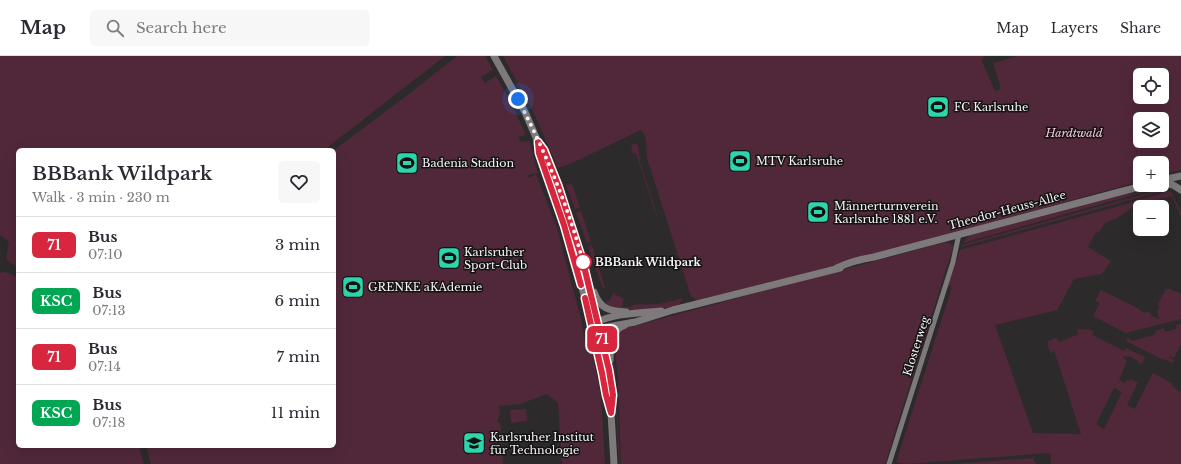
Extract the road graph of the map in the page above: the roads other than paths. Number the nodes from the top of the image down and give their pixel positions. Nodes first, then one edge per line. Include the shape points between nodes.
1 (494, 56) edge
2 (538, 142) junction
3 (1181, 176) edge
4 (1169, 179) edge
5 (1169, 184) edge
6 (1133, 188) edge
7 (1181, 190) edge
8 (959, 234) junction
9 (585, 272) junction
10 (673, 310) junction
11 (642, 313) junction
12 (635, 322) junction
13 (595, 326) junction
14 (609, 370) junction
15 (611, 413) junction
16 (614, 464) edge
17 (889, 464) edge

1 - 2 main road via 525,112
2 - 9 main road via 544,150 558,185
2 - 13 main road via 539,153
3 - 4 main road
5 - 7 main road
6 - 8 main road, Theodor-Heuss-Allee
8 - 10 main road, Theodor-Heuss-Allee
8 - 17 street, Klosterweg via 953,262
9 - 11 main road via 602,306 614,311
9 - 13 main road
10 - 11 main road, Theodor-Heuss-Allee
10 - 12 main road, Theodor-Heuss-Allee
11 - 13 main road, Theodor-Heuss-Allee via 615,317
12 - 13 main road, Theodor-Heuss-Allee
12 - 14 main road via 621,327 613,336 609,350
13 - 14 main road
13 - 15 main road
14 - 15 main road via 613,395
15 - 16 main road

